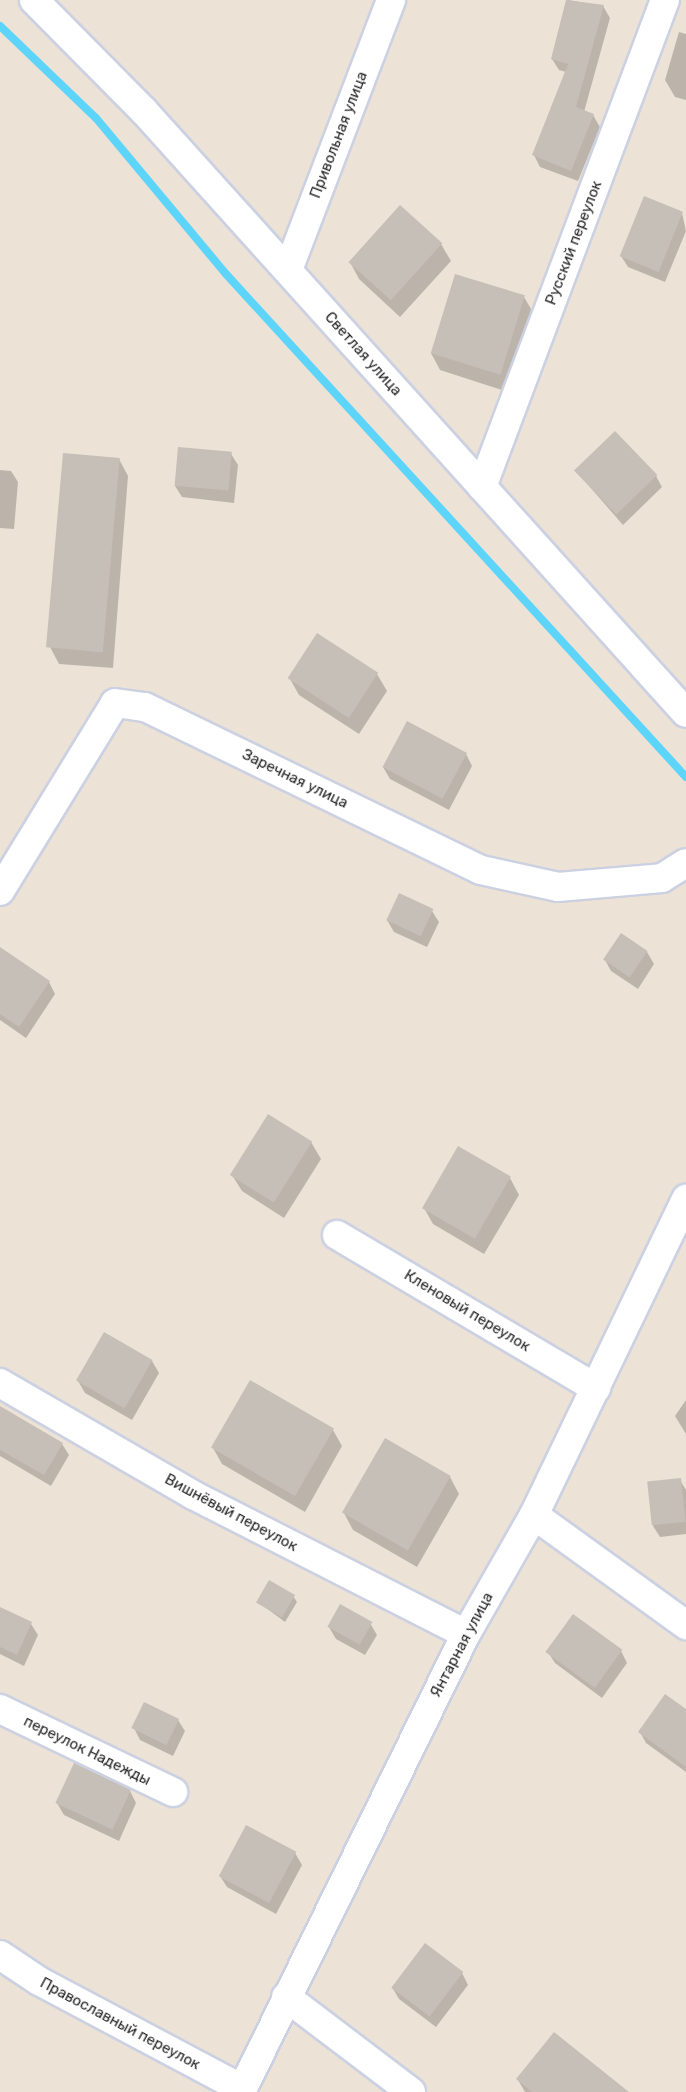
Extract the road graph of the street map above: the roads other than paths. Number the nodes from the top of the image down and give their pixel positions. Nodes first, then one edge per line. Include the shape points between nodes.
1 (34, 0) edge
2 (391, 0) edge
3 (665, 0) edge
4 (288, 270) junction
5 (482, 487) junction
6 (686, 714) edge
7 (686, 863) edge
8 (0, 891) edge
9 (682, 1216) edge
10 (337, 1235) dead end
11 (0, 1383) edge
12 (596, 1388) junction
13 (534, 1515) junction
14 (686, 1625) edge
15 (466, 1634) junction
16 (0, 1709) edge
17 (173, 1792) dead end
18 (0, 1955) edge
19 (286, 1997) junction
20 (241, 2090) edge
21 (411, 2092) edge

1 - 4 street, Светлая улица via 143,110
2 - 4 street, Привольная улица
3 - 5 street, Русский переулок
4 - 5 street, Светлая улица
5 - 6 street, Светлая улица
7 - 8 street, Заречная улица via 662,878 558,887 481,870 145,706 115,703
9 - 12 street, Янтарная улица
10 - 12 street, Кленовый переулок
11 - 15 street, Вишнёвый переулок via 193,1495
12 - 13 street, Янтарная улица
13 - 14 street
13 - 15 street, Янтарная улица
15 - 19 street, Янтарная улица
16 - 17 street, переулок Надежды
18 - 20 street, Православный переулок via 39,1981
19 - 20 street, Янтарная улица
19 - 21 street

